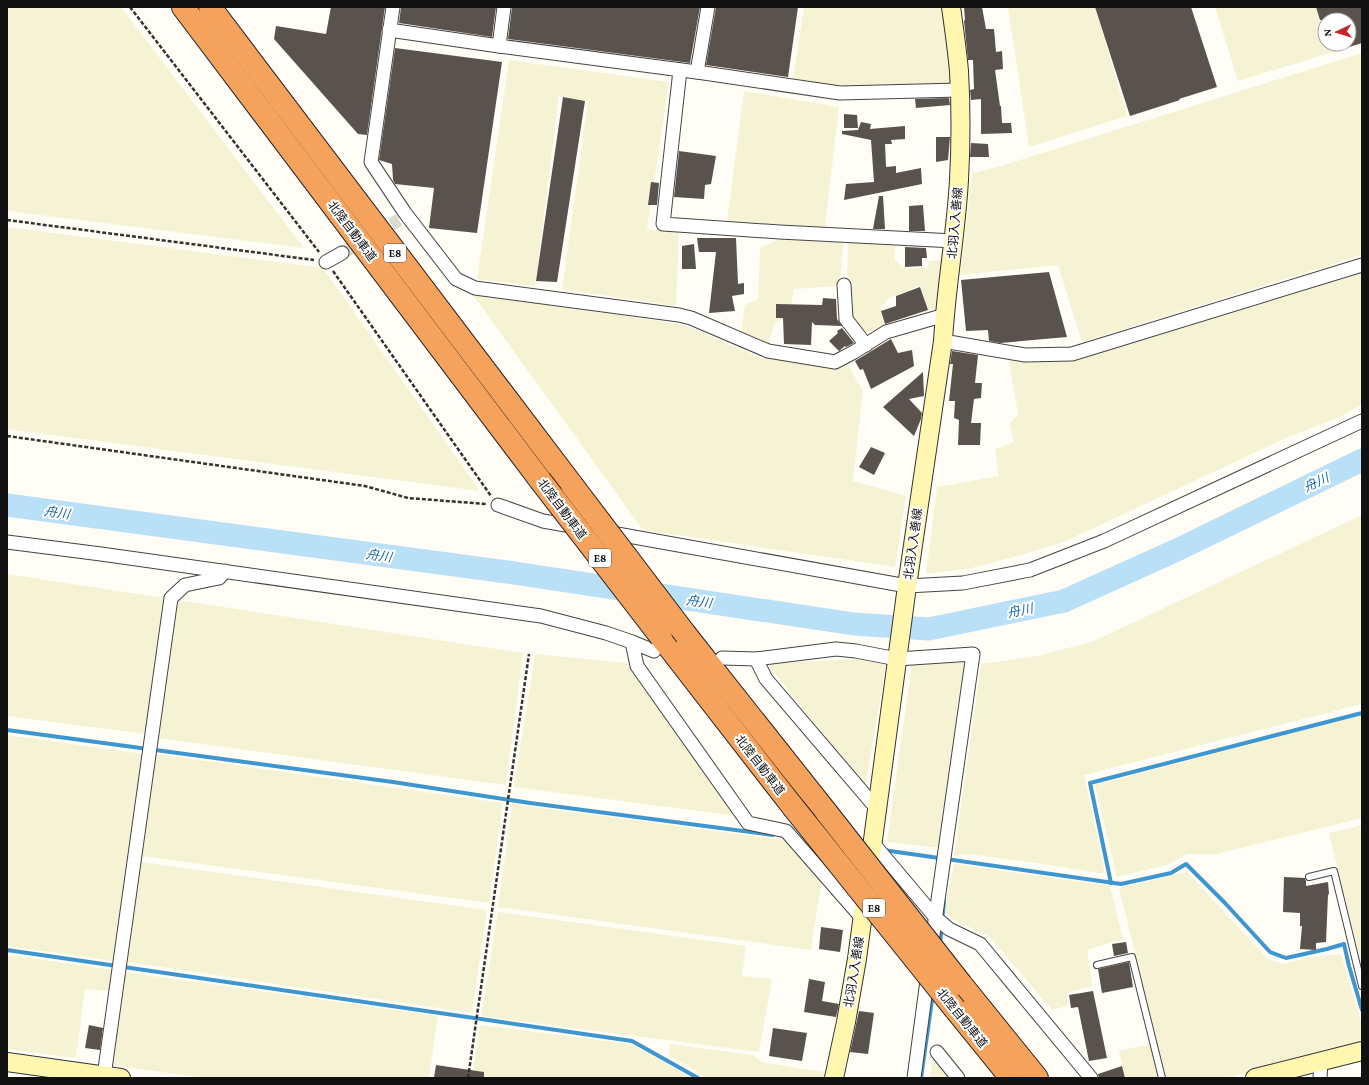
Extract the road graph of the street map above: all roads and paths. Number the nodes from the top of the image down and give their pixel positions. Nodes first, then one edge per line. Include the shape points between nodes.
1 (130, 7) edge
2 (392, 7) edge
3 (504, 7) edge
4 (708, 7) edge
5 (951, 7) edge
6 (215, 13) edge
7 (189, 15) edge
8 (389, 30) junction
9 (499, 46) junction
10 (680, 70) junction
11 (697, 72) junction
12 (959, 90) junction
13 (7, 220) edge
14 (954, 241) junction
15 (342, 253) tunnel mouth
16 (326, 262) junction
17 (1362, 265) edge
18 (844, 285) dead end
19 (944, 315) junction
20 (943, 341) junction
21 (866, 345) junction
22 (1362, 421) edge
23 (7, 436) edge
24 (498, 505) junction
25 (7, 542) edge
26 (225, 571) junction
27 (907, 586) junction
28 (632, 642) junction
29 (658, 644) junction
30 (528, 654) dead end
31 (898, 655) junction
32 (722, 658) dead end
33 (756, 659) junction
34 (877, 809) junction
35 (872, 842) junction
36 (1309, 877) dead end
37 (862, 918) junction
38 (936, 918) junction
39 (1097, 964) dead end
40 (1362, 986) edge
41 (1362, 1051) edge
42 (937, 1052) dead end
43 (7, 1062) edge
44 (1321, 1070) edge
45 (112, 1077) edge
46 (468, 1078) edge
47 (834, 1078) edge
48 (914, 1078) edge
49 (958, 1078) edge
50 (1010, 1078) edge
51 (1037, 1078) edge
52 (1091, 1078) edge
53 (1162, 1078) edge
54 (1255, 1078) edge

1 - 16 path
2 - 8 street
3 - 9 street
4 - 11 street
5 - 12 main road, 北羽入入善線
6 - 51 highway, 北陸自動車道 / E8, bridge via 686,636
7 - 29 highway, 北陸自動車道 / E8, bridge via 540,480
8 - 9 street
8 - 21 street via 371,162 402,216 456,279 475,288 679,315 768,351 835,362
9 - 10 street
10 - 11 street
10 - 14 street via 663,224
11 - 12 street via 840,93
12 - 14 main road, 北羽入入善線 via 959,181
13 - 16 path
14 - 19 main road, 北羽入入善線
15 - 16 street
16 - 24 path
17 - 20 street via 1072,354 1025,355
18 - 21 street via 846,319
19 - 20 main road, 北羽入入善線
19 - 21 street via 886,332
20 - 27 main road, 北羽入入善線
22 - 27 street via 1104,541 1030,570 963,584
23 - 24 path via 366,486 408,498
24 - 27 street via 543,521
25 - 26 street
26 - 28 street via 541,616
26 - 45 street via 219,578 186,585 171,598
27 - 31 main road, 北羽入入善線
28 - 29 street
28 - 37 street via 637,666 748,823 786,831
29 - 50 highway, 北陸自動車道 / E8, bridge via 793,807
30 - 46 path
31 - 33 street via 836,649
31 - 34 main road, 北羽入入善線
31 - 38 street via 973,654
32 - 33 street
33 - 34 street via 766,679
34 - 35 main road, 北羽入入善線
35 - 37 main road, 北羽入入善線
35 - 38 street
36 - 40 lane via 1334,871
37 - 47 main road, 北羽入入善線 via 855,975
38 - 48 street
38 - 52 street via 949,929 980,944
39 - 53 lane via 1132,957
41 - 44 main road
42 - 49 street
43 - 45 main road
44 - 54 main road

